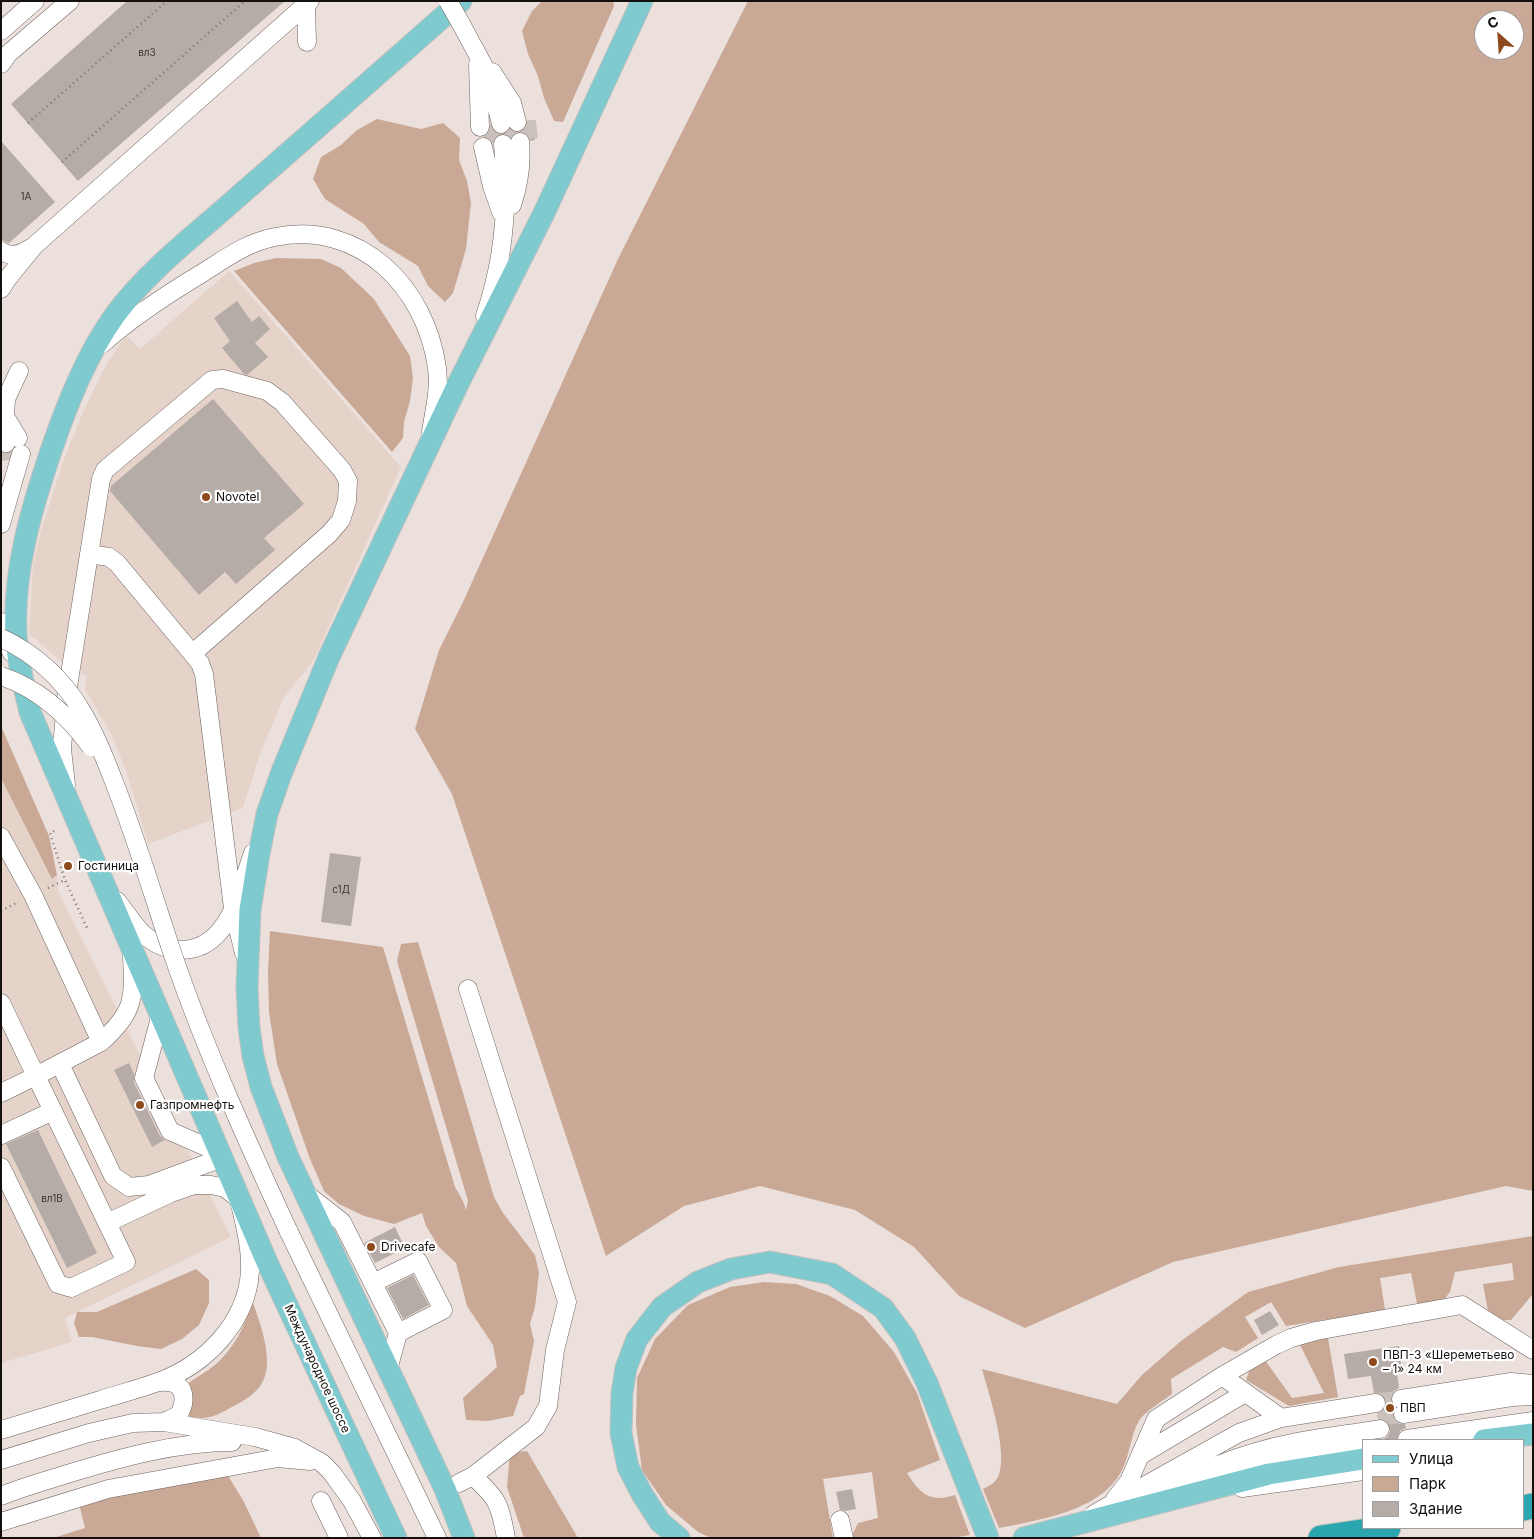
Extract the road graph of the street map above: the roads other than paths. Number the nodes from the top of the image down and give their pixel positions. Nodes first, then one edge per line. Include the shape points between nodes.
1 (35, 1) edge
2 (70, 1) edge
3 (448, 1) edge
4 (461, 1) edge
5 (642, 1) edge
6 (308, 3) edge
7 (1, 31) edge
8 (307, 42) dead end
9 (1, 64) edge
10 (485, 66) junction
11 (507, 144) junction
12 (510, 201) junction
13 (505, 225) junction
14 (34, 246) junction
15 (1, 251) edge
16 (1, 289) edge
17 (92, 353) junction
18 (470, 362) junction
19 (19, 371) dead end
20 (8, 436) edge
21 (428, 447) junction
22 (1, 519) edge
23 (1, 524) edge
24 (89, 554) junction
25 (1, 622) edge
26 (1, 638) edge
27 (193, 653) junction
28 (1, 676) edge
29 (30, 712) junction
30 (68, 798) junction
31 (120, 798) junction
32 (267, 814) junction
33 (1, 837) edge
34 (104, 882) junction
35 (233, 908) junction
36 (132, 950) junction
37 (247, 968) junction
38 (468, 989) dead end
39 (1, 1003) edge
40 (161, 1014) junction
41 (101, 1042) junction
42 (60, 1064) junction
43 (36, 1076) junction
44 (1, 1093) edge
45 (53, 1111) junction
46 (1, 1136) edge
47 (221, 1155) junction
48 (1, 1168) edge
49 (304, 1191) junction
50 (239, 1199) junction
51 (107, 1224) junction
52 (373, 1283) junction
53 (398, 1333) junction
54 (1533, 1350) edge
55 (202, 1357) junction
56 (388, 1370) junction
57 (1222, 1376) junction
58 (160, 1382) junction
59 (1533, 1384) edge
60 (1245, 1393) junction
61 (1533, 1396) edge
62 (1533, 1408) edge
63 (1281, 1418) junction
64 (1404, 1419) junction
65 (1533, 1420) edge
66 (164, 1422) junction
67 (1, 1423) edge
68 (1, 1430) edge
69 (1533, 1434) edge
70 (1492, 1439) edge
71 (275, 1442) junction
72 (1362, 1446) edge
73 (23, 1453) junction
74 (1141, 1455) junction
75 (316, 1459) junction
76 (1362, 1459) edge
77 (1, 1460) edge
78 (1, 1470) edge
79 (1362, 1471) edge
80 (1200, 1492) junction
81 (6, 1501) edge
82 (321, 1501) dead end
83 (1129, 1506) junction
84 (840, 1520) dead end
85 (1, 1522) edge
86 (1381, 1529) edge
87 (339, 1538) edge
88 (372, 1538) edge
89 (396, 1538) edge
90 (437, 1538) edge
91 (464, 1538) edge
92 (506, 1538) edge
93 (679, 1538) edge
94 (844, 1538) edge
95 (988, 1538) edge
96 (1024, 1538) edge
97 (1321, 1538) edge

1 - 7 street
2 - 9 street via 8,54
3 - 10 street, bridge
4 - 17 main road, Международное шоссе via 170,256 116,315
5 - 18 main road via 545,211
6 - 8 street
6 - 14 street
10 - 10 street via 504,124 520,102 508,86
11 - 12 street
11 - 12 street via 529,160
11 - 13 street via 492,186
12 - 13 street
13 - 18 street via 497,273
14 - 15 street via 14,256
14 - 16 street
17 - 21 street via 122,326 240,249 292,234 329,237 346,242 378,260 415,302 433,344 438,380
17 - 29 main road, Международное шоссе via 55,438 38,488 20,562 16,635
18 - 21 main road
19 - 20 street via 6,399
20 - 22 street
20 - 23 street
21 - 32 main road via 330,658
24 - 27 street via 109,557 117,562
24 - 27 street via 105,470 212,380 223,379 266,391 282,402 348,480 347,501 341,520
24 - 30 street via 66,694 62,749
25 - 29 street
26 - 31 street, bridge via 32,656 66,688 94,734
27 - 35 street via 204,674
28 - 31 street, bridge via 30,688 75,726 97,755
29 - 30 main road, Международное шоссе
30 - 34 main road, Международное шоссе
31 - 90 street, bridge via 198,1023 232,1106 288,1230
32 - 35 street
32 - 37 main road via 250,910
33 - 41 street
34 - 35 street via 144,935 172,949 185,951 208,942 222,929
34 - 36 main road, Международное шоссе
35 - 37 street
36 - 40 main road, Международное шоссе
36 - 41 street via 134,991 128,1010 118,1027
37 - 49 main road via 253,1056 281,1141
38 - 92 street via 567,1302 555,1350 548,1406 536,1427 466,1480 493,1494 502,1513
39 - 43 street
40 - 47 main road, Международное шоссе
40 - 47 street via 144,1078 170,1131
41 - 42 street
42 - 43 street
42 - 47 street via 113,1176 129,1188 149,1185
43 - 44 street
43 - 45 street
45 - 46 street
45 - 51 street
47 - 50 main road, Международное шоссе
48 - 51 street via 58,1284 71,1288 126,1262
49 - 52 street via 342,1222
49 - 56 main road
50 - 51 street via 225,1188 194,1185 170,1193
50 - 55 street via 250,1270 246,1293 228,1332
50 - 89 main road, Международное шоссе
52 - 53 street
52 - 53 street via 418,1260 443,1310
53 - 56 street
54 - 57 street via 1462,1305 1291,1338
55 - 58 street
55 - 67 street via 149,1378
56 - 91 main road via 445,1489
57 - 60 street
57 - 74 street via 1156,1419
58 - 66 street via 170,1381 183,1392 179,1414
58 - 68 street
59 - 64 street via 1511,1382
60 - 63 street
60 - 74 street
61 - 64 street via 1512,1397
62 - 64 street
63 - 83 street via 1239,1433
63 - 83 street via 1378,1417 1290,1431 1242,1446 1210,1460
64 - 65 street
66 - 71 street
66 - 73 street via 133,1423
69 - 70 main road
71 - 75 street
71 - 81 street via 210,1442 160,1450 111,1461
72 - 83 street via 1287,1458
73 - 77 street
73 - 78 street
74 - 83 street via 1129,1481
75 - 81 street via 279,1452 214,1457
75 - 85 street via 278,1458 108,1489
75 - 88 street via 342,1487
76 - 80 main road via 1269,1474
79 - 80 street
80 - 83 main road
82 - 87 street
83 - 96 main road
84 - 94 street
86 - 97 highway
93 - 95 main road via 660,1522 628,1467 621,1433 626,1368 637,1339 662,1307 698,1282 731,1269 770,1262 832,1274 883,1308 904,1338 927,1383

